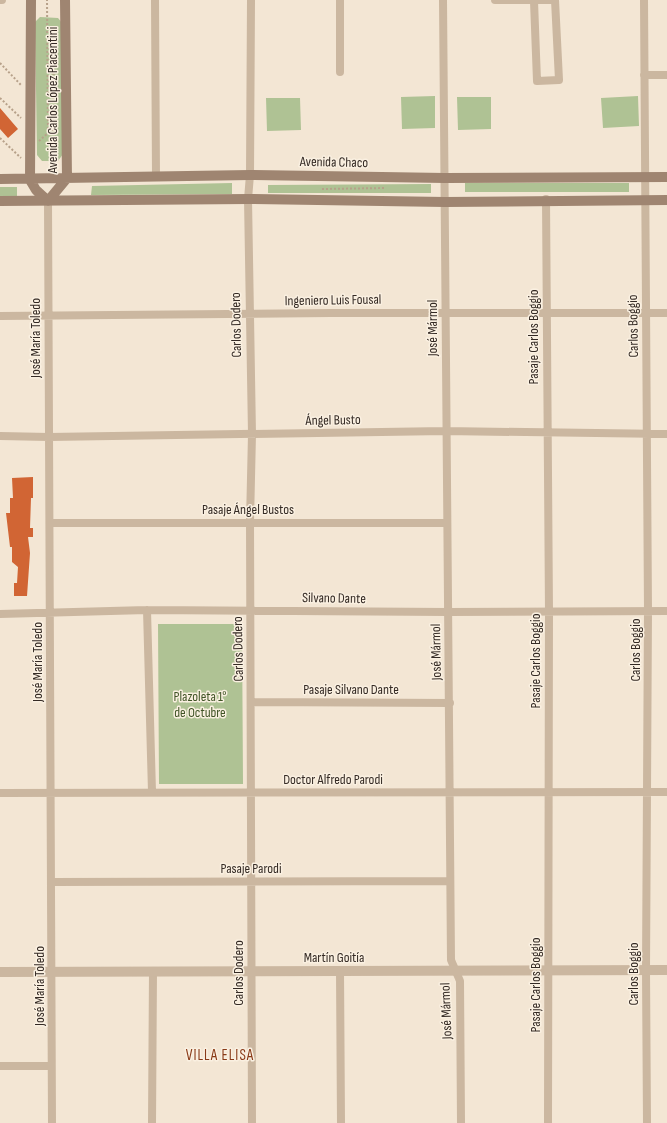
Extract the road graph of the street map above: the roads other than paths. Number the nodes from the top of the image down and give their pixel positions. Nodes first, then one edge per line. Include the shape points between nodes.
1 (31, 0) edge
2 (65, 0) edge
3 (155, 0) edge
4 (251, 0) edge
5 (340, 0) edge
6 (443, 0) edge
7 (495, 0) edge
8 (551, 0) edge
9 (555, 0) edge
10 (644, 0) edge
11 (534, 1) edge
12 (340, 72) dead end
13 (667, 75) edge
14 (644, 76) junction
15 (250, 175) junction
16 (156, 177) junction
17 (645, 177) junction
18 (67, 178) junction
19 (444, 178) junction
20 (667, 178) edge
21 (0, 179) edge
22 (30, 180) junction
23 (248, 199) junction
24 (546, 200) junction
25 (645, 200) junction
26 (667, 200) edge
27 (0, 201) edge
28 (48, 201) junction
29 (445, 202) junction
30 (445, 312) junction
31 (646, 313) junction
32 (667, 313) edge
33 (249, 314) junction
34 (546, 314) junction
35 (48, 315) junction
36 (0, 316) edge
37 (446, 431) junction
38 (546, 432) junction
39 (252, 434) junction
40 (647, 434) junction
41 (667, 434) edge
42 (0, 436) edge
43 (49, 437) junction
44 (50, 522) junction
45 (250, 522) junction
46 (446, 523) junction
47 (147, 610) junction
48 (251, 610) junction
49 (648, 611) junction
50 (667, 611) edge
51 (448, 612) junction
52 (548, 612) junction
53 (50, 613) junction
54 (0, 614) edge
55 (252, 702) junction
56 (450, 703) junction
57 (451, 791) junction
58 (548, 791) junction
59 (152, 792) junction
60 (667, 792) edge
61 (0, 793) edge
62 (49, 793) junction
63 (252, 793) junction
64 (647, 793) junction
65 (251, 881) junction
66 (450, 881) junction
67 (52, 882) junction
68 (646, 970) junction
69 (667, 970) edge
70 (153, 971) junction
71 (251, 971) junction
72 (340, 971) junction
73 (456, 971) junction
74 (548, 971) junction
75 (0, 972) edge
76 (52, 972) junction
77 (0, 1066) edge
78 (51, 1066) junction
79 (52, 1123) edge
80 (152, 1123) edge
81 (252, 1123) edge
82 (340, 1123) edge
83 (461, 1123) edge
84 (548, 1123) edge
85 (646, 1123) edge

1 - 22 main road, Avenida Carlos López Piacentini
2 - 18 main road, Avenida Carlos López Piacentini
3 - 16 street
4 - 15 street, Carlos Dodero
5 - 12 street
6 - 19 street, José Mármol
7 - 11 street
8 - 11 street
9 - 11 street via 559,80 537,81
10 - 14 street, Carlos Boggio
13 - 14 street
14 - 17 street, Carlos Boggio
15 - 16 main road, Avenida Chaco
15 - 19 main road, Avenida Chaco
15 - 23 street, Carlos Dodero
16 - 18 main road, Avenida Chaco
17 - 19 main road, Avenida Chaco
17 - 20 main road, Avenida Chaco
17 - 25 street, Carlos Boggio
18 - 22 main road, Avenida Chaco
18 - 28 main road, Avenida Carlos López Piacentini
19 - 29 street, José Mármol
21 - 22 main road, Avenida Chaco
22 - 28 main road, Avenida Carlos López Piacentini
23 - 28 main road
23 - 29 main road
23 - 33 street, Carlos Dodero
24 - 25 main road
24 - 29 main road
24 - 34 street, Pasaje Carlos Boggio
25 - 26 main road
25 - 31 street, Carlos Boggio
27 - 28 main road
28 - 35 street, José María Toledo
29 - 30 street, José Mármol
30 - 33 street, Ingeniero Luis Fousal
30 - 34 street, Ingeniero Luis Fousal
30 - 37 street, José Mármol
31 - 32 street, Ingeniero Luis Fousal
31 - 34 street, Ingeniero Luis Fousal
31 - 40 street, Carlos Boggio
33 - 35 street, Ingeniero Luis Fousal
33 - 39 street, Carlos Dodero
34 - 38 street, Pasaje Carlos Boggio
35 - 36 street, Ingeniero Luis Fousal
35 - 43 street, José María Toledo
37 - 38 street, Ángel Busto
37 - 39 street, Ángel Busto
37 - 46 street, José Mármol
38 - 40 street, Ángel Busto
38 - 52 street, Pasaje Carlos Boggio
39 - 43 street, Ángel Busto
39 - 45 street, Carlos Dodero
40 - 41 street, Ángel Busto
40 - 49 street, Carlos Boggio
42 - 43 street, Ángel Busto
43 - 44 street, José María Toledo
44 - 45 street, Pasaje Ángel Bustos
44 - 53 street, José María Toledo
45 - 46 street, Pasaje Ángel Bustos
45 - 48 street, Carlos Dodero
46 - 51 street, José Mármol
47 - 48 street, Silvano Dante
47 - 53 street, Silvano Dante
47 - 59 street
48 - 51 street, Silvano Dante
48 - 55 street, Carlos Dodero
49 - 50 street, Silvano Dante
49 - 52 street, Silvano Dante
49 - 64 street, Carlos Boggio
51 - 52 street, Silvano Dante
51 - 56 street, José Mármol
52 - 58 street, Pasaje Carlos Boggio
53 - 54 street, Silvano Dante
53 - 62 street, José María Toledo
55 - 56 street, Pasaje Silvano Dante
55 - 63 street, Carlos Dodero
56 - 57 street, José Mármol
57 - 58 street, Doctor Alfredo Parodi
57 - 63 street, Doctor Alfredo Parodi
57 - 66 street, José Mármol
58 - 64 street, Doctor Alfredo Parodi
58 - 74 street, Pasaje Carlos Boggio
59 - 62 street, Doctor Alfredo Parodi
59 - 63 street, Doctor Alfredo Parodi
60 - 64 street, Doctor Alfredo Parodi
61 - 62 street, Doctor Alfredo Parodi
62 - 67 street, José María Toledo
63 - 65 street, Carlos Dodero
64 - 68 street, Carlos Boggio
65 - 66 street, Pasaje Parodi
65 - 67 street, Pasaje Parodi
65 - 71 street, Carlos Dodero
66 - 73 street, José Mármol via 451,960
67 - 76 street, José María Toledo
68 - 69 street, Martín Goitía
68 - 74 street, Martín Goitía
68 - 85 street, Carlos Boggio
70 - 71 street, Martín Goitía
70 - 76 street, Martín Goitía
70 - 80 street
71 - 72 street, Martín Goitía
71 - 81 street, Carlos Dodero
72 - 73 street, Martín Goitía
72 - 82 street
73 - 74 street, Martín Goitía
73 - 83 street, José Mármol via 460,981
74 - 84 street, Pasaje Carlos Boggio
75 - 76 street, Martín Goitía
76 - 78 street, José María Toledo
77 - 78 street
78 - 79 street, José María Toledo

